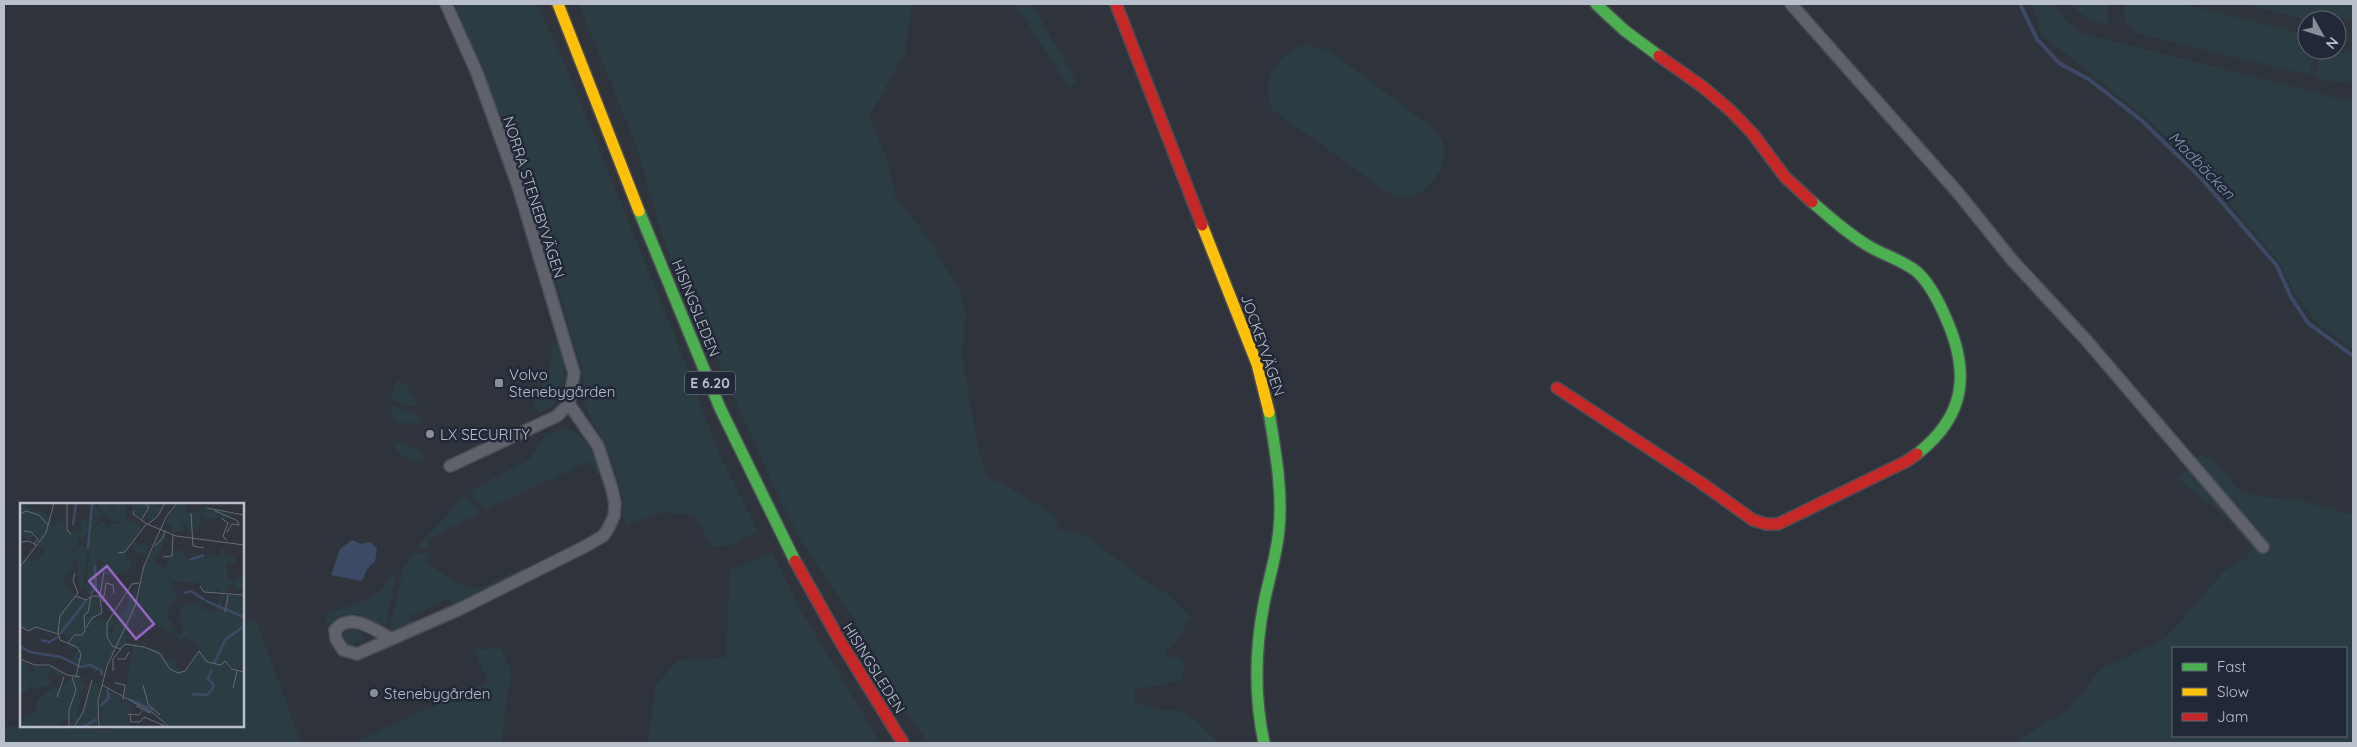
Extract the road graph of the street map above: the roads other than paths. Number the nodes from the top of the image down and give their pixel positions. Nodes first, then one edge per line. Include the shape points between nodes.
1 (446, 4) edge
2 (558, 4) edge
3 (1116, 4) edge
4 (1596, 4) edge
5 (1791, 4) edge
6 (1557, 388) dead end
7 (569, 404) junction
8 (450, 466) dead end
9 (2263, 547) dead end
10 (392, 639) dead end
11 (903, 743) edge
12 (1264, 743) edge

1 - 7 street, NORRA STENEBYVÄGEN via 477,73 518,186 574,373
2 - 11 main road, HISINGSLEDEN / E 6.20 via 671,290 742,457 807,584
3 - 12 main road, JOCKEYVÄGEN via 1258,367 1267,399 1280,517 1276,555 1263,610 1255,688
4 - 6 main road via 1626,32 1697,82 1740,119 1777,168 1799,190 1854,236 1920,275 1940,304 1961,355 1962,383 1951,416 1925,449 1778,524 1752,520
5 - 9 street via 1959,194 2012,260 2088,341
7 - 8 street via 557,416
7 - 10 street via 602,456 615,503 608,529 586,546

